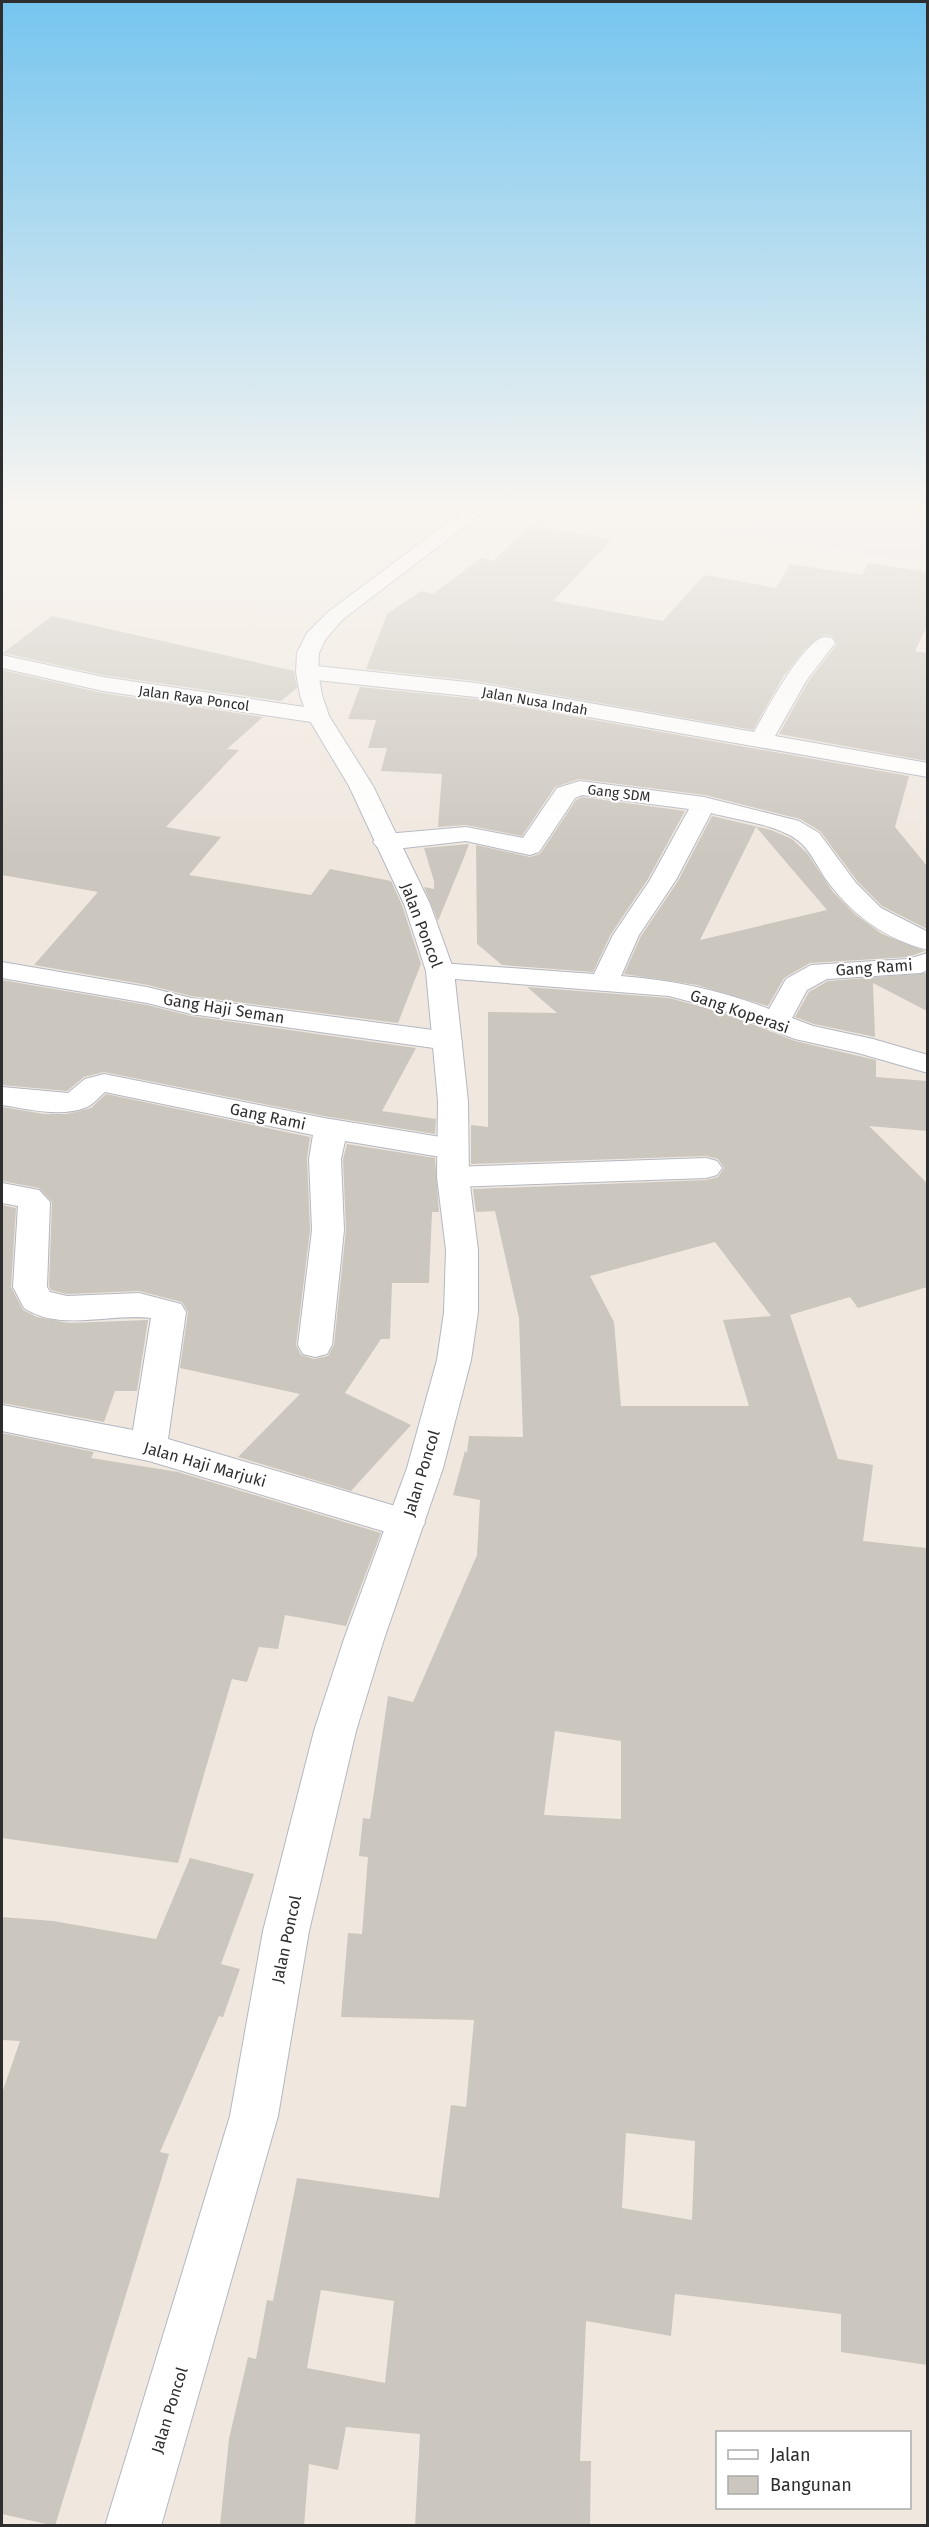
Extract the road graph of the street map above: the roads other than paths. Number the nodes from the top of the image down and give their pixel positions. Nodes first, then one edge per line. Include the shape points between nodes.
1 (330, 621) edge
2 (824, 644) dead end
3 (2, 662) edge
4 (307, 672) junction
5 (318, 716) junction
6 (761, 740) junction
7 (927, 770) edge
8 (704, 804) junction
9 (386, 842) junction
10 (927, 942) edge
11 (927, 961) edge
12 (2, 970) edge
13 (440, 971) junction
14 (604, 981) junction
15 (775, 1023) junction
16 (448, 1041) junction
17 (927, 1064) edge
18 (2, 1096) edge
19 (324, 1128) junction
20 (453, 1163) junction
21 (706, 1168) dead end
22 (2, 1193) edge
23 (315, 1345) dead end
24 (2, 1418) edge
25 (149, 1447) junction
26 (406, 1523) junction
27 (133, 2526) edge

1 - 4 street, Jalan Poncol via 308,653
2 - 6 street via 796,679
3 - 5 street, Jalan Raya Poncol via 103,684
4 - 5 street, Jalan Poncol
4 - 6 street, Jalan Nusa Indah via 476,690
5 - 9 street, Jalan Poncol via 346,759
6 - 7 street, Jalan Nusa Indah
8 - 9 street, Gang SDM via 580,788 566,793 530,847 466,834
8 - 10 street, Gang SDM via 801,832 810,838 857,903 893,929
8 - 14 street via 663,880 626,935
9 - 13 street, Jalan Poncol via 417,904
11 - 15 street, Gang Rami via 911,967 821,971 796,984
12 - 16 street, Gang Haji Seman via 191,1006
13 - 14 street, Gang Koperasi
13 - 16 street, Jalan Poncol
14 - 15 street, Gang Koperasi via 702,995
15 - 17 street, Gang Koperasi
16 - 20 street, Jalan Poncol
18 - 19 street, Gang Rami via 74,1102 92,1087 104,1083
19 - 20 street
19 - 23 street, Gang Rami via 330,1138 325,1159 328,1230
20 - 21 street
20 - 26 street, Jalan Poncol via 462,1250 461,1312 454,1360
22 - 25 street via 28,1197 33,1202 30,1287 42,1304 137,1305 162,1307 170,1312
24 - 25 street, Jalan Haji Marjuki
25 - 26 street, Jalan Haji Marjuki
26 - 27 street, Jalan Poncol via 335,1731 286,1931 254,2116

